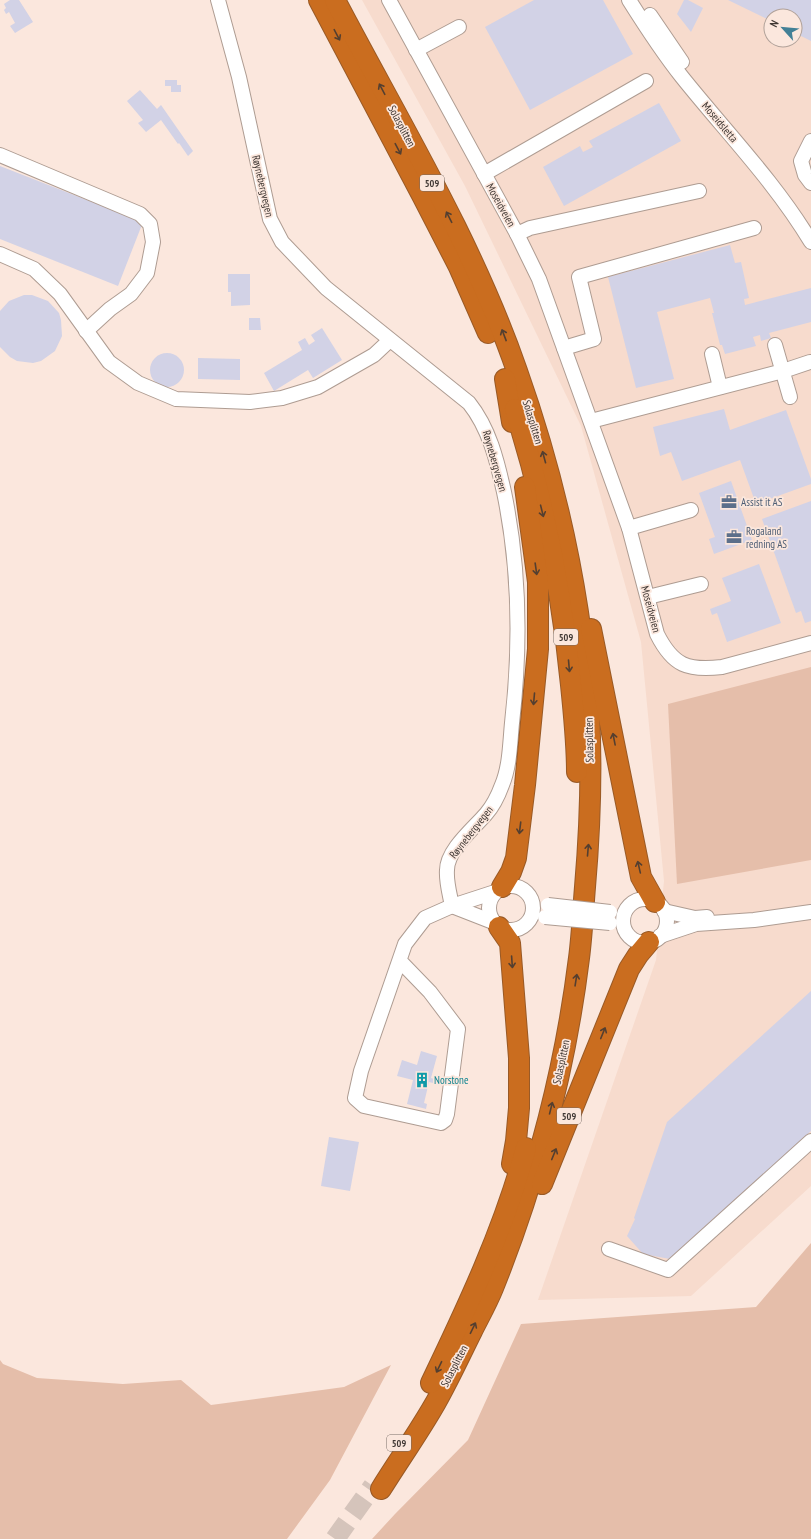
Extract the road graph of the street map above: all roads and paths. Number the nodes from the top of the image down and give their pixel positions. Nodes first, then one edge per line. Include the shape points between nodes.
1 (218, 0) edge
2 (319, 0) edge
3 (335, 0) edge
4 (389, 0) edge
5 (629, 0) edge
6 (640, 0) edge
7 (459, 27) dead end
8 (416, 50) junction
9 (646, 81) dead end
10 (811, 141) edge
11 (0, 155) edge
12 (484, 174) junction
13 (811, 183) edge
14 (699, 191) dead end
15 (811, 226) edge
16 (754, 228) dead end
17 (517, 234) junction
18 (811, 242) edge
19 (0, 254) edge
20 (86, 331) junction
21 (390, 340) junction
22 (775, 345) dead end
23 (564, 348) junction
24 (712, 354) dead end
25 (810, 362) edge
26 (783, 371) junction
27 (505, 379) junction
28 (720, 387) junction
29 (790, 397) dead end
30 (591, 421) junction
31 (691, 510) dead end
32 (562, 522) junction
33 (629, 528) junction
34 (701, 584) dead end
35 (648, 598) junction
36 (811, 643) edge
37 (499, 889) junction
38 (530, 898) junction
39 (452, 906) junction
40 (660, 906) junction
41 (546, 911) junction
42 (625, 912) junction
43 (811, 912) edge
44 (610, 917) junction
45 (773, 917) junction
46 (529, 921) junction
47 (496, 924) junction
48 (625, 930) junction
49 (654, 939) junction
50 (400, 961) junction
51 (811, 1141) edge
52 (609, 1249) dead end
53 (485, 1286) junction
54 (377, 1488) tunnel mouth

1 - 21 street, Røynebergvegen via 239,77 270,220 276,232 282,242 326,288
2 -> 27 highway, Solasplitten / 509 via 459,267
32 -> 3 highway, Solasplitten / 509 via 537,431 501,327 472,261 436,190
4 - 8 street, Moseidveien
5 - 18 street, Moseidsletta via 683,78 758,167
6 - 15 street, Moseidsletta via 690,72 765,161
7 - 8 street
8 - 12 street, Moseidveien
9 - 12 street
10 - 13 street via 801,161 805,175
11 - 20 street via 140,214 150,224 153,242 147,273 131,294
12 - 17 street, Moseidveien
14 - 17 street via 530,228
16 - 23 street via 579,277 594,339
17 - 23 street, Moseidveien via 539,279
19 - 20 street via 34,269 60,294
20 - 21 street via 109,362 138,383 176,399 250,402 282,398 318,387 374,354
21 - 39 street, Røynebergvegen via 460,395 480,418 489,437 502,481 514,553 518,659 506,771 494,803 451,855 447,870
22 - 26 street
23 - 30 street, Moseidveien
24 - 28 street
25 - 26 street
26 - 28 street
26 - 29 street
27 -> 37 highway, 509 via 522,467 538,582 539,612 534,694 517,851 512,872
27 -> 53 highway, Solasplitten / 509 via 525,441 557,580 574,713 577,763 576,839 569,932 557,1021 518,1177 493,1247
28 - 30 street
30 - 33 street, Moseidveien
31 - 33 street
40 -> 32 highway, 509 via 641,877 580,578
53 -> 32 highway, Solasplitten / 509 via 532,1182 554,1097 579,961 590,826 589,713 582,644
33 - 35 street, Moseidveien
34 - 35 street
35 - 36 street, Moseidveien via 657,634 665,650 679,662 694,668 722,667
37 - 38 street via 510,885 518,887 526,891
37 - 39 street
37 - 47 street via 490,899 488,907
38 - 41 street
38 - 46 street via 533,905
39 - 47 street
39 - 50 street via 425,918 405,944
40 - 42 street via 650,900 641,900 632,904
40 - 45 street via 695,918 751,915
40 - 49 street via 666,924
41 - 44 street, bridge
41 - 46 street
42 - 44 street
42 - 48 street
43 - 45 street
44 - 48 street
45 - 49 street via 696,924
46 - 47 street via 515,930 507,930
47 -> 53 highway, 509 via 510,943 519,1058 519,1108 516,1141
48 - 49 street via 635,940 644,943
53 -> 49 highway, 509 via 525,1224 629,969 638,955
50 - 50 street via 361,1071 355,1098 364,1106 441,1123 447,1114 458,1029 430,992
51 - 52 street via 668,1270
53 - 54 highway, Solasplitten / 509 via 435,1403

